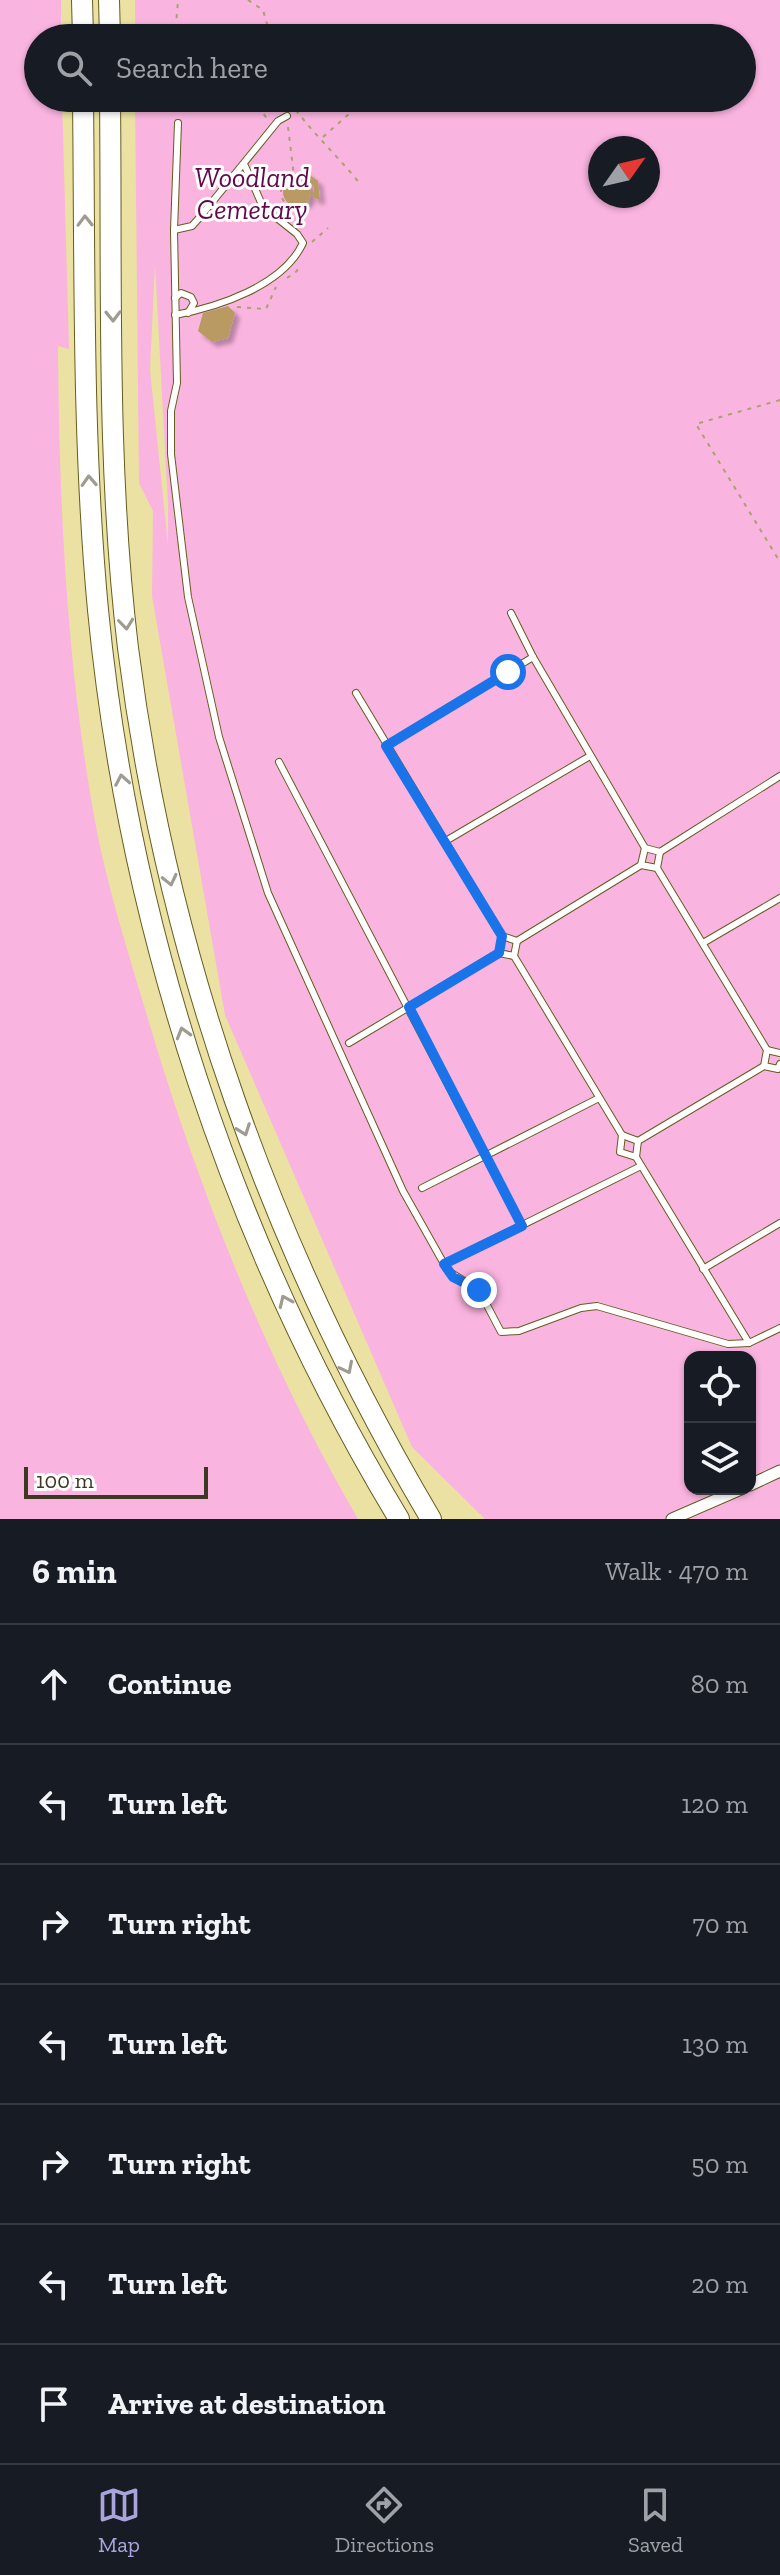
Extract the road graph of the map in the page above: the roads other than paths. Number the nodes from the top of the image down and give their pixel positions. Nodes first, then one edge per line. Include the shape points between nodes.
1 (82, 0) edge
2 (109, 0) edge
3 (83, 24) edge
4 (110, 24) edge
5 (83, 112) edge
6 (110, 112) edge
7 (287, 116) road end
8 (178, 123) road end
9 (245, 166) junction
10 (174, 230) junction
11 (175, 298) junction
12 (188, 313) junction
13 (175, 315) junction
14 (511, 613) dead end
15 (533, 657) junction
16 (356, 693) dead end
17 (386, 746) junction
18 (590, 756) junction
19 (279, 762) dead end
20 (780, 776) edge
21 (444, 842) junction
22 (645, 848) junction
23 (660, 852) junction
24 (641, 865) junction
25 (657, 868) junction
26 (780, 898) edge
27 (502, 936) junction
28 (517, 941) junction
29 (703, 943) junction
30 (499, 953) junction
31 (514, 956) junction
32 (409, 1007) junction
33 (349, 1043) dead end
34 (767, 1050) junction
35 (780, 1053) edge
36 (764, 1066) junction
37 (779, 1068) edge
38 (599, 1098) junction
39 (622, 1135) junction
40 (638, 1141) junction
41 (636, 1157) junction
42 (486, 1158) junction
43 (641, 1166) junction
44 (422, 1188) dead end
45 (780, 1223) edge
46 (522, 1226) junction
47 (444, 1264) junction
48 (703, 1269) junction
49 (780, 1328) edge
50 (749, 1343) junction
51 (780, 1471) edge
52 (756, 1482) edge
53 (727, 1495) edge
54 (399, 1519) edge
55 (431, 1519) edge
56 (672, 1519) edge

1 - 3 highway
2 - 4 highway
54 -> 5 highway via 310,1355 235,1185 186,1044 136,853 110,708 94,559
6 -> 55 highway via 119,547 135,695 164,854 211,1033 278,1219 338,1349
7 - 9 lane
8 - 10 lane
9 - 10 lane via 192,226
9 - 12 lane via 263,207 303,243 295,257 229,302
10 - 11 lane
11 - 12 lane via 181,293 191,297 194,303
11 - 13 lane
12 - 13 lane
13 - 47 lane via 171,454 188,597 219,737 268,893 403,1191
14 - 15 lane
15 - 17 lane
15 - 18 lane
16 - 17 lane
17 - 21 lane
18 - 21 lane
18 - 22 lane
19 - 32 lane
20 - 23 lane
21 - 27 lane
22 - 23 lane
22 - 24 lane
23 - 25 lane
24 - 25 lane
24 - 28 lane
25 - 29 lane
26 - 29 lane
27 - 28 lane
27 - 30 lane
28 - 31 lane
29 - 34 lane
30 - 31 lane
30 - 32 lane
31 - 38 lane
32 - 33 lane
32 - 42 lane
34 - 35 lane
34 - 36 lane
36 - 37 lane
36 - 40 lane
38 - 39 lane
38 - 42 lane
39 - 40 lane
39 - 41 lane via 620,1152
40 - 41 lane
41 - 43 lane
42 - 44 lane
42 - 46 lane
43 - 46 lane
43 - 48 lane
45 - 48 lane
46 - 47 lane
47 - 50 lane via 453,1277 479,1290 496,1326 507,1334 597,1306 718,1342
48 - 50 lane
49 - 50 lane
51 - 52 street
53 - 56 street

